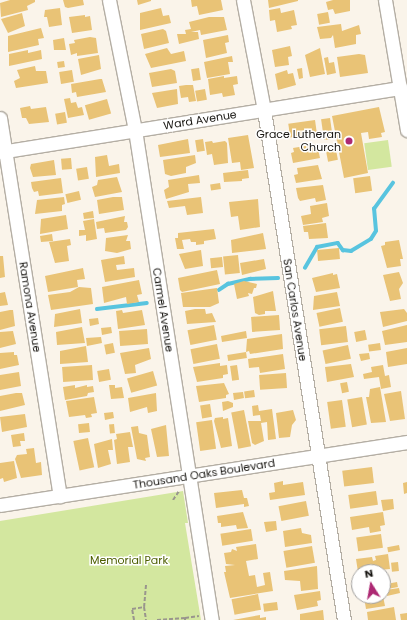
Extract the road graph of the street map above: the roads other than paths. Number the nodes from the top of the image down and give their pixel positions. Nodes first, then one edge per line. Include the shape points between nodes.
1 (109, 0) edge
2 (243, 0) edge
3 (385, 0) edge
4 (401, 88) junction
5 (264, 110) junction
6 (0, 118) edge
7 (135, 130) junction
8 (407, 130) edge
9 (3, 151) edge
10 (407, 442) edge
11 (318, 456) junction
12 (189, 476) junction
13 (60, 496) junction
14 (0, 505) edge
15 (212, 617) edge
16 (344, 620) edge

1 - 7 street, Carmel Avenue
2 - 5 street, San Carlos Avenue
3 - 4 street
4 - 5 street, Ward Avenue
4 - 8 street
5 - 7 street, Ward Avenue
5 - 11 street, San Carlos Avenue
6 - 9 street, Ramona Avenue
7 - 9 street, Ward Avenue
7 - 12 street, Carmel Avenue
9 - 13 street, Ramona Avenue
10 - 11 street, Thousand Oaks Boulevard
11 - 12 street, Thousand Oaks Boulevard
11 - 16 street, San Carlos Avenue
12 - 13 street, Thousand Oaks Boulevard
12 - 15 street, Carmel Avenue
13 - 14 street, Thousand Oaks Boulevard

